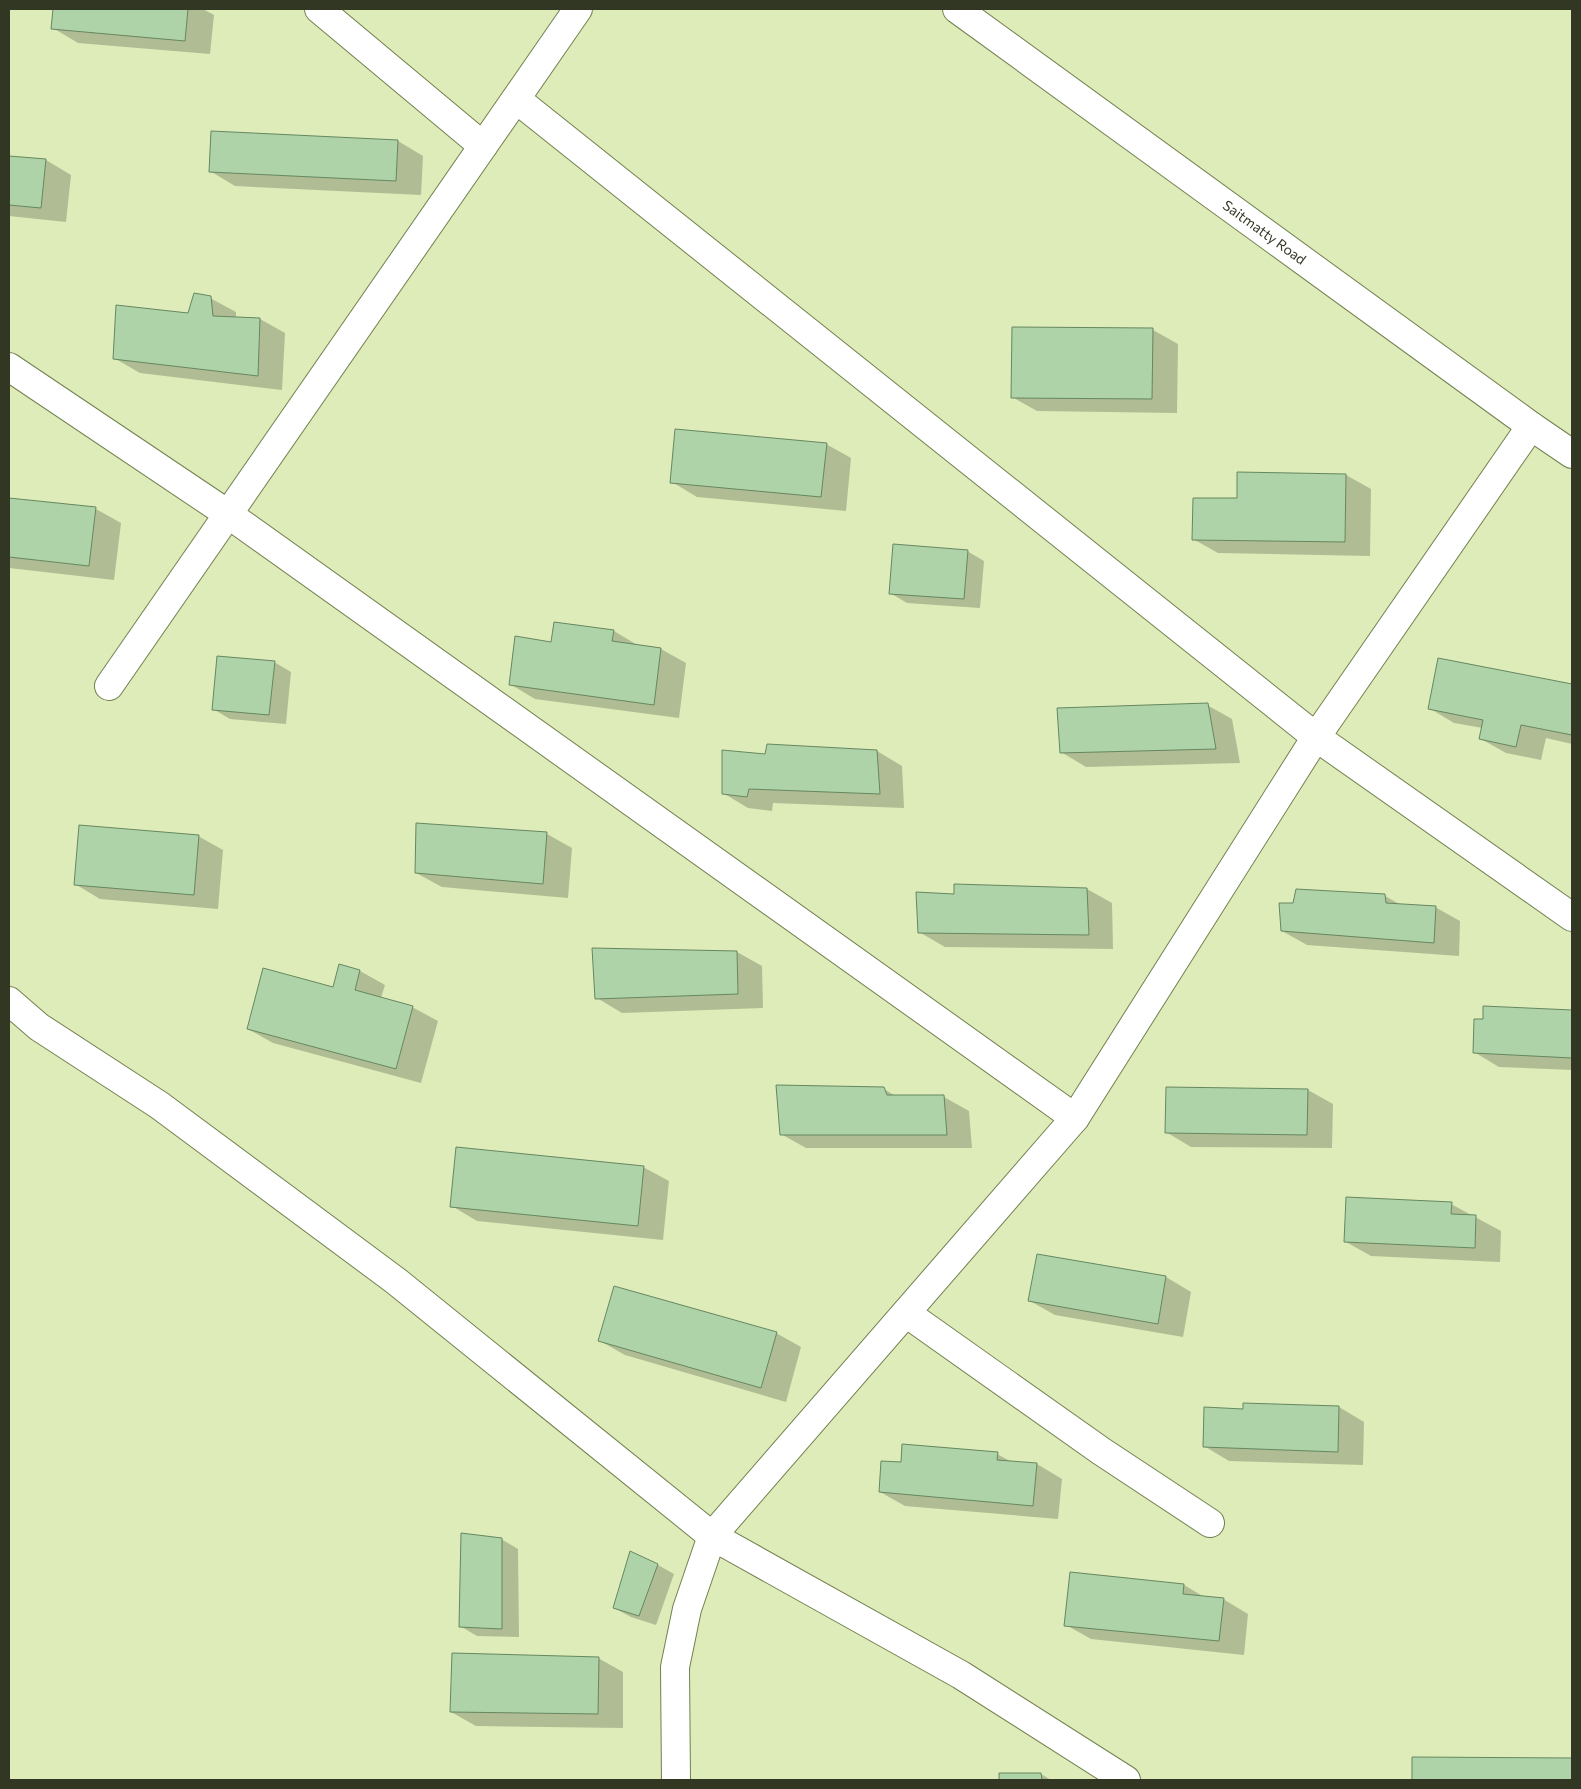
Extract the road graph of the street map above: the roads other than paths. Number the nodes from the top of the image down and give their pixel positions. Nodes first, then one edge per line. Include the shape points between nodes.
1 (319, 9) edge
2 (578, 9) edge
3 (957, 9) edge
4 (516, 99) junction
5 (484, 146) junction
6 (9, 367) edge
7 (1531, 426) junction
8 (1572, 454) edge
9 (228, 514) junction
10 (109, 686) dead end
11 (1316, 737) junction
12 (1572, 917) edge
13 (9, 1001) edge
14 (1075, 1118) junction
15 (906, 1313) junction
16 (1210, 1523) dead end
17 (712, 1536) junction
18 (676, 1780) edge
19 (1126, 1780) edge

1 - 5 street
2 - 4 street
3 - 7 street, Saitmatty Road
4 - 5 street
4 - 11 street
5 - 9 street
6 - 9 street
7 - 8 street, Saitmatty Road
7 - 11 street
9 - 10 street
9 - 14 street
11 - 12 street
11 - 14 street
13 - 17 street via 39,1027 160,1105 396,1281
14 - 15 street
15 - 16 street via 1101,1451
15 - 17 street
17 - 18 street via 687,1609 675,1667
17 - 19 street via 961,1675

